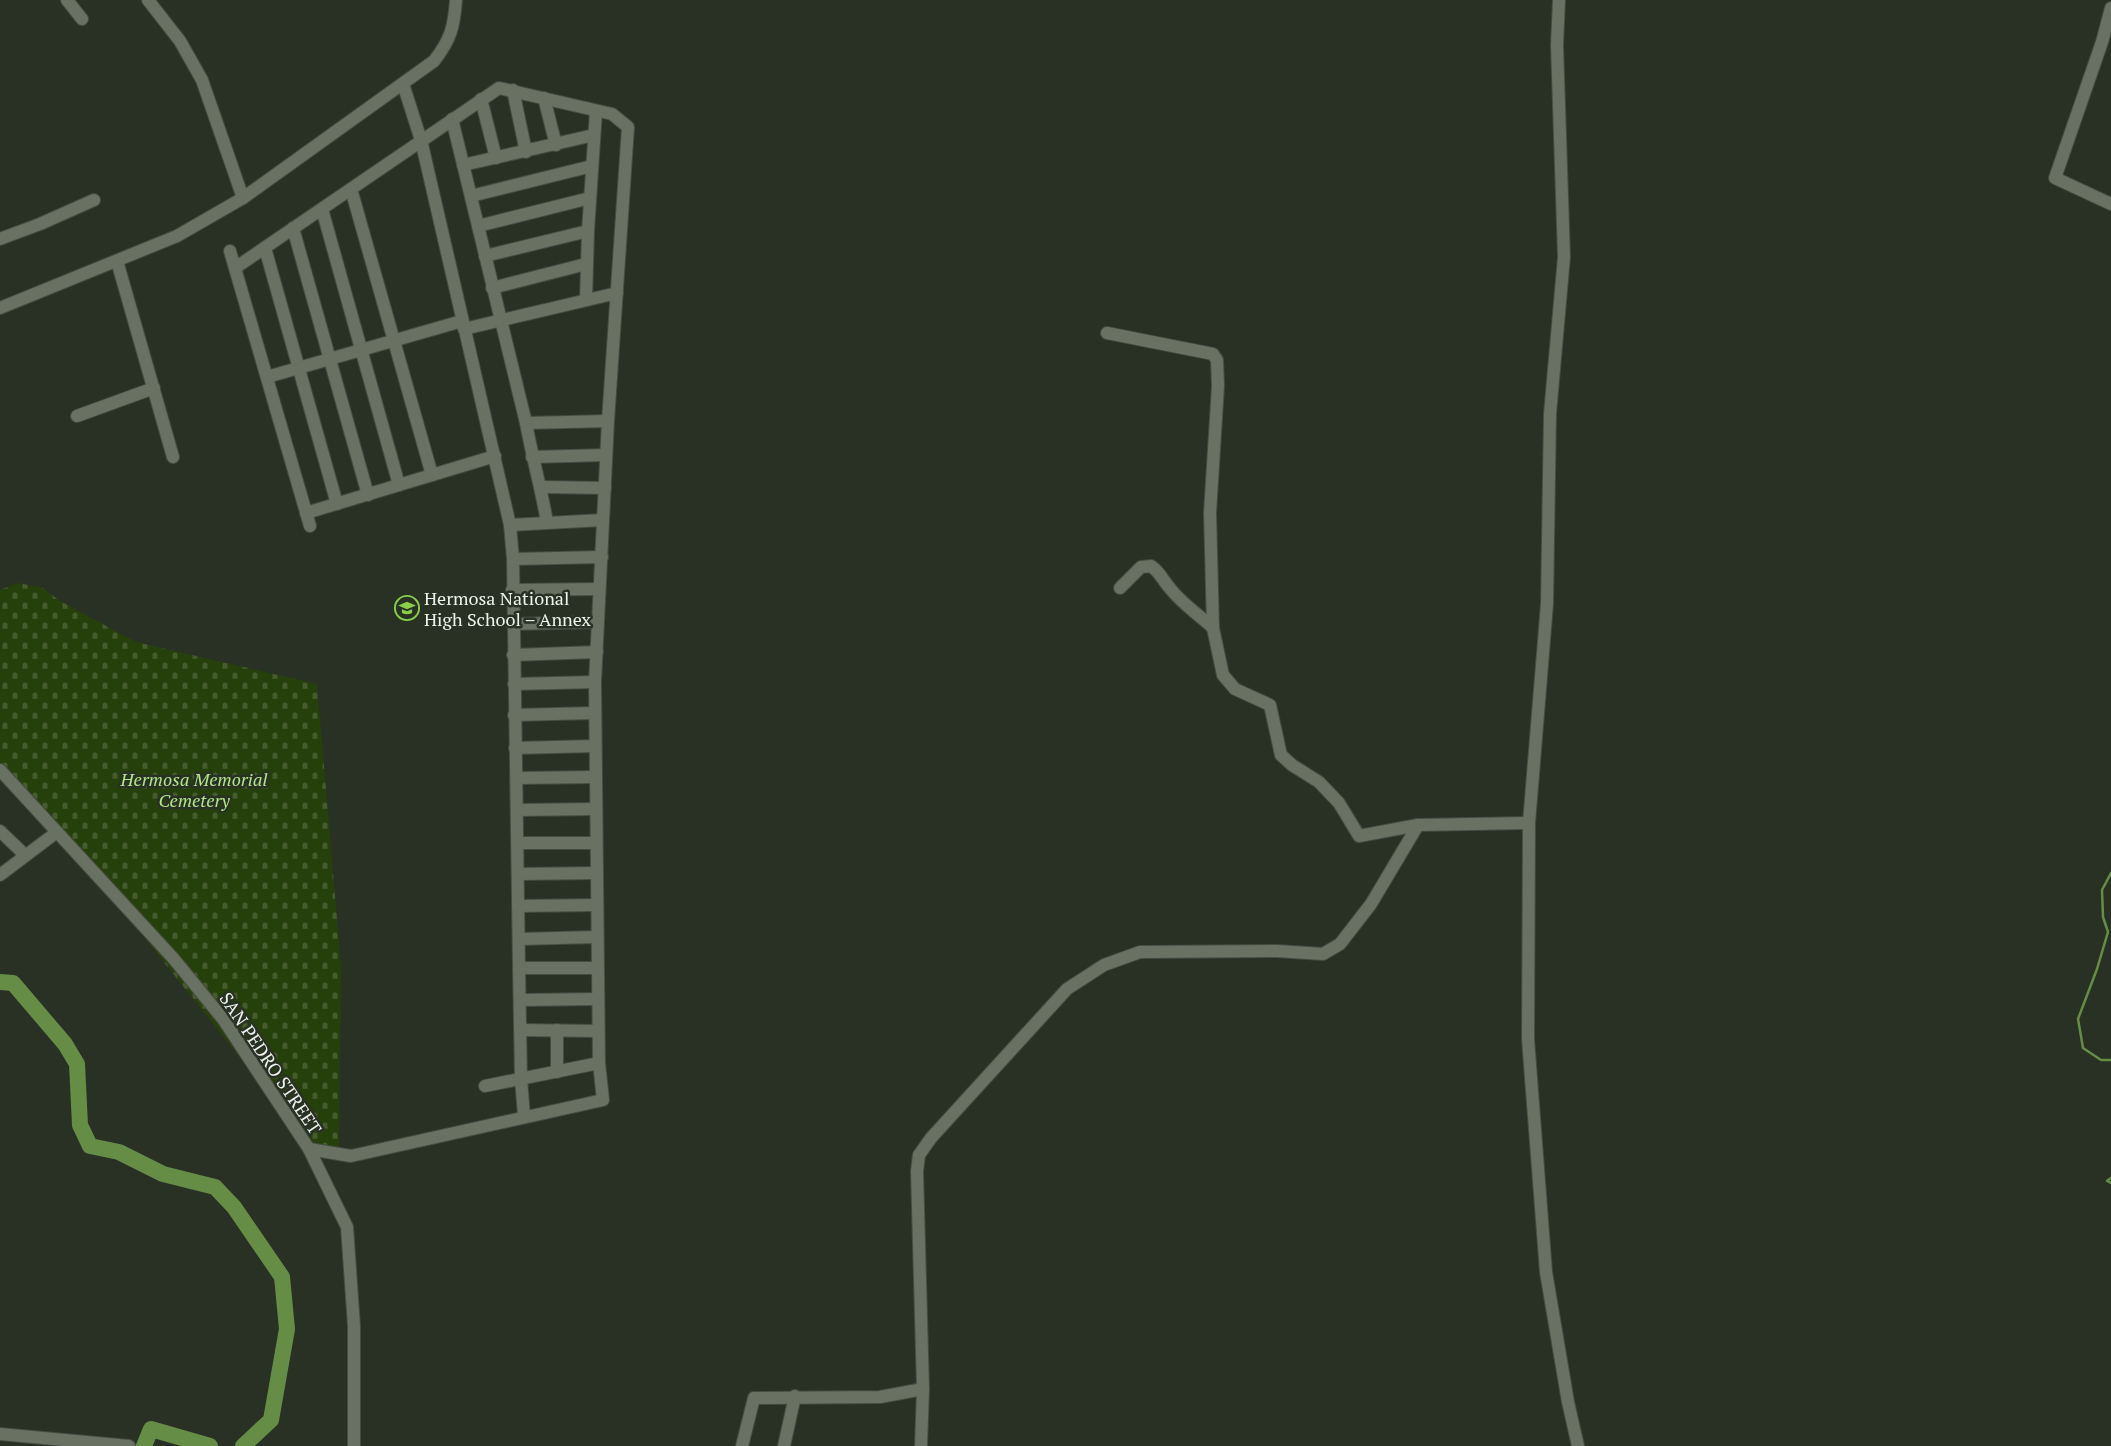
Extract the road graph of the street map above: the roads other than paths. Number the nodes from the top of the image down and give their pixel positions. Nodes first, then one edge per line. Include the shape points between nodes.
1 (67, 0) edge
2 (148, 0) edge
3 (456, 0) edge
4 (1559, 0) edge
5 (2111, 8) edge
6 (82, 19) dead end
7 (2106, 44) edge
8 (403, 84) junction
9 (513, 90) junction
10 (544, 98) junction
11 (481, 99) junction
12 (596, 111) junction
13 (452, 119) junction
14 (594, 135) junction
15 (421, 140) junction
16 (556, 145) junction
17 (526, 152) junction
18 (496, 158) junction
19 (463, 165) junction
20 (592, 166) junction
21 (351, 189) junction
22 (471, 196) junction
23 (243, 198) junction
24 (590, 198) junction
25 (94, 200) dead end
26 (2111, 204) edge
27 (322, 209) junction
28 (478, 226) junction
29 (293, 228) junction
30 (588, 231) junction
31 (0, 239) edge
32 (265, 248) junction
33 (230, 251) dead end
34 (485, 256) junction
35 (118, 261) junction
36 (586, 264) junction
37 (235, 268) junction
38 (492, 288) junction
39 (617, 293) junction
40 (586, 300) junction
41 (0, 308) edge
42 (500, 320) junction
43 (463, 325) junction
44 (1107, 333) dead end
45 (393, 341) junction
46 (360, 350) junction
47 (329, 359) junction
48 (299, 368) junction
49 (267, 377) junction
50 (154, 388) junction
51 (77, 416) dead end
52 (608, 421) junction
53 (526, 423) junction
54 (606, 455) junction
55 (173, 456) dead end
56 (494, 456) junction
57 (532, 457) junction
58 (432, 475) junction
59 (399, 485) junction
60 (541, 487) junction
61 (605, 488) junction
62 (368, 495) junction
63 (337, 504) junction
64 (603, 520) junction
65 (547, 522) junction
66 (510, 525) junction
67 (602, 557) junction
68 (513, 559) junction
69 (1120, 588) dead end
70 (600, 589) junction
71 (512, 590) junction
72 (597, 622) junction
73 (512, 624) junction
74 (1213, 628) junction
75 (597, 652) junction
76 (513, 655) junction
77 (595, 682) junction
78 (514, 684) junction
79 (594, 713) junction
80 (514, 715) junction
81 (595, 746) junction
82 (515, 748) junction
83 (0, 770) edge
84 (595, 777) junction
85 (517, 778) junction
86 (595, 809) junction
87 (517, 810) junction
88 (1529, 823) junction
89 (1418, 825) junction
90 (0, 831) edge
91 (57, 832) junction
92 (518, 843) junction
93 (596, 843) junction
94 (25, 855) junction
95 (596, 873) junction
96 (518, 874) junction
97 (0, 875) edge
98 (597, 905) junction
99 (518, 906) junction
100 (597, 937) junction
101 (518, 939) junction
102 (519, 968) junction
103 (598, 968) junction
104 (598, 999) junction
105 (520, 1000) junction
106 (520, 1030) junction
107 (557, 1030) junction
108 (598, 1031) junction
109 (599, 1063) junction
110 (556, 1072) junction
111 (521, 1079) junction
112 (485, 1086) dead end
113 (524, 1116) junction
114 (309, 1149) junction
115 (923, 1389) junction
116 (795, 1396) junction
117 (0, 1434) edge
118 (124, 1445) edge
119 (354, 1446) edge
120 (742, 1446) edge
121 (784, 1446) edge
122 (921, 1446) edge
123 (1578, 1446) edge

1 - 6 street
2 - 23 street via 180,40 202,80
3 - 8 street via 454,26 443,50 434,61
4 - 88 street via 1557,45 1564,257 1550,414 1547,604
5 - 7 street
7 - 26 street via 2061,155 2055,178
8 - 15 street
8 - 23 street
9 - 10 street
9 - 11 street via 499,88
9 - 17 street
10 - 12 street
10 - 16 street
11 - 13 street
11 - 18 street
12 - 14 street
12 - 39 street via 612,114 628,127
13 - 15 street
13 - 19 street
14 - 16 street
14 - 20 street
15 - 21 street
15 - 43 street
16 - 17 street
17 - 18 street
18 - 19 street
19 - 22 street
20 - 22 street
20 - 24 street
21 - 27 street
21 - 45 street
22 - 28 street
23 - 35 street via 177,236
24 - 28 street
24 - 30 street
25 - 31 street
27 - 29 street
27 - 46 street
28 - 34 street
29 - 32 street
29 - 47 street
30 - 34 street
30 - 36 street
32 - 37 street
32 - 48 street
33 - 37 street
34 - 38 street
35 - 41 street
35 - 50 street
36 - 38 street
36 - 40 street
37 - 49 street
38 - 42 street
39 - 40 street
39 - 52 street
40 - 42 street
42 - 43 street
42 - 53 street
43 - 45 street
43 - 56 street
44 - 74 street via 1213,354 1217,360 1210,513
45 - 46 street
45 - 58 street
46 - 47 street
46 - 59 street
47 - 48 street
47 - 62 street
48 - 49 street
48 - 63 street
49 - 63 street via 308,520
50 - 51 street
50 - 55 street
52 - 53 street
52 - 54 street
53 - 57 street
54 - 57 street
54 - 61 street
56 - 58 street
56 - 66 street
57 - 60 street
58 - 59 street
59 - 62 street
60 - 61 street
60 - 65 street
61 - 64 street
62 - 63 street
64 - 65 street
64 - 67 street
65 - 66 street
66 - 68 street
67 - 68 street
67 - 70 street
68 - 71 street
69 - 74 street via 1141,567 1151,566 1160,572 1177,596
70 - 71 street
70 - 72 street
71 - 73 street
72 - 73 street
72 - 75 street
73 - 76 street
74 - 89 street via 1223,675 1235,689 1270,705 1281,755 1319,782 1339,803 1359,836
75 - 76 street
75 - 77 street
76 - 78 street
77 - 78 street
77 - 79 street
78 - 80 street
79 - 80 street
79 - 81 street
80 - 82 street
81 - 82 street
81 - 84 street
82 - 85 street
83 - 91 street, SAN PEDRO STREET
84 - 85 street
84 - 86 street
85 - 87 street
86 - 87 street
86 - 93 street
87 - 92 street
88 - 89 street
88 - 123 street via 1528,1039 1546,1272
89 - 115 street via 1370,904 1340,944 1323,954 1140,952 1104,965 1067,989 930,1138 919,1155 917,1171
90 - 94 street
91 - 94 street
91 - 114 street, SAN PEDRO STREET via 173,958 223,1019
92 - 93 street
92 - 96 street
93 - 95 street
94 - 97 street
95 - 96 street
95 - 98 street
96 - 99 street
98 - 99 street
98 - 100 street
99 - 101 street
100 - 101 street
100 - 103 street
101 - 102 street
102 - 103 street
102 - 105 street
103 - 104 street
104 - 105 street
104 - 108 street
105 - 106 street
106 - 107 street
106 - 111 street
107 - 108 street
107 - 110 street
108 - 109 street
109 - 110 street
109 - 113 street via 603,1100
110 - 111 street
111 - 112 street
111 - 113 street
113 - 114 street via 350,1156
114 - 119 street, SAN PEDRO STREET via 346,1227 354,1326
115 - 116 street via 880,1397
115 - 122 street
116 - 120 street via 754,1398
116 - 121 street
117 - 118 street

